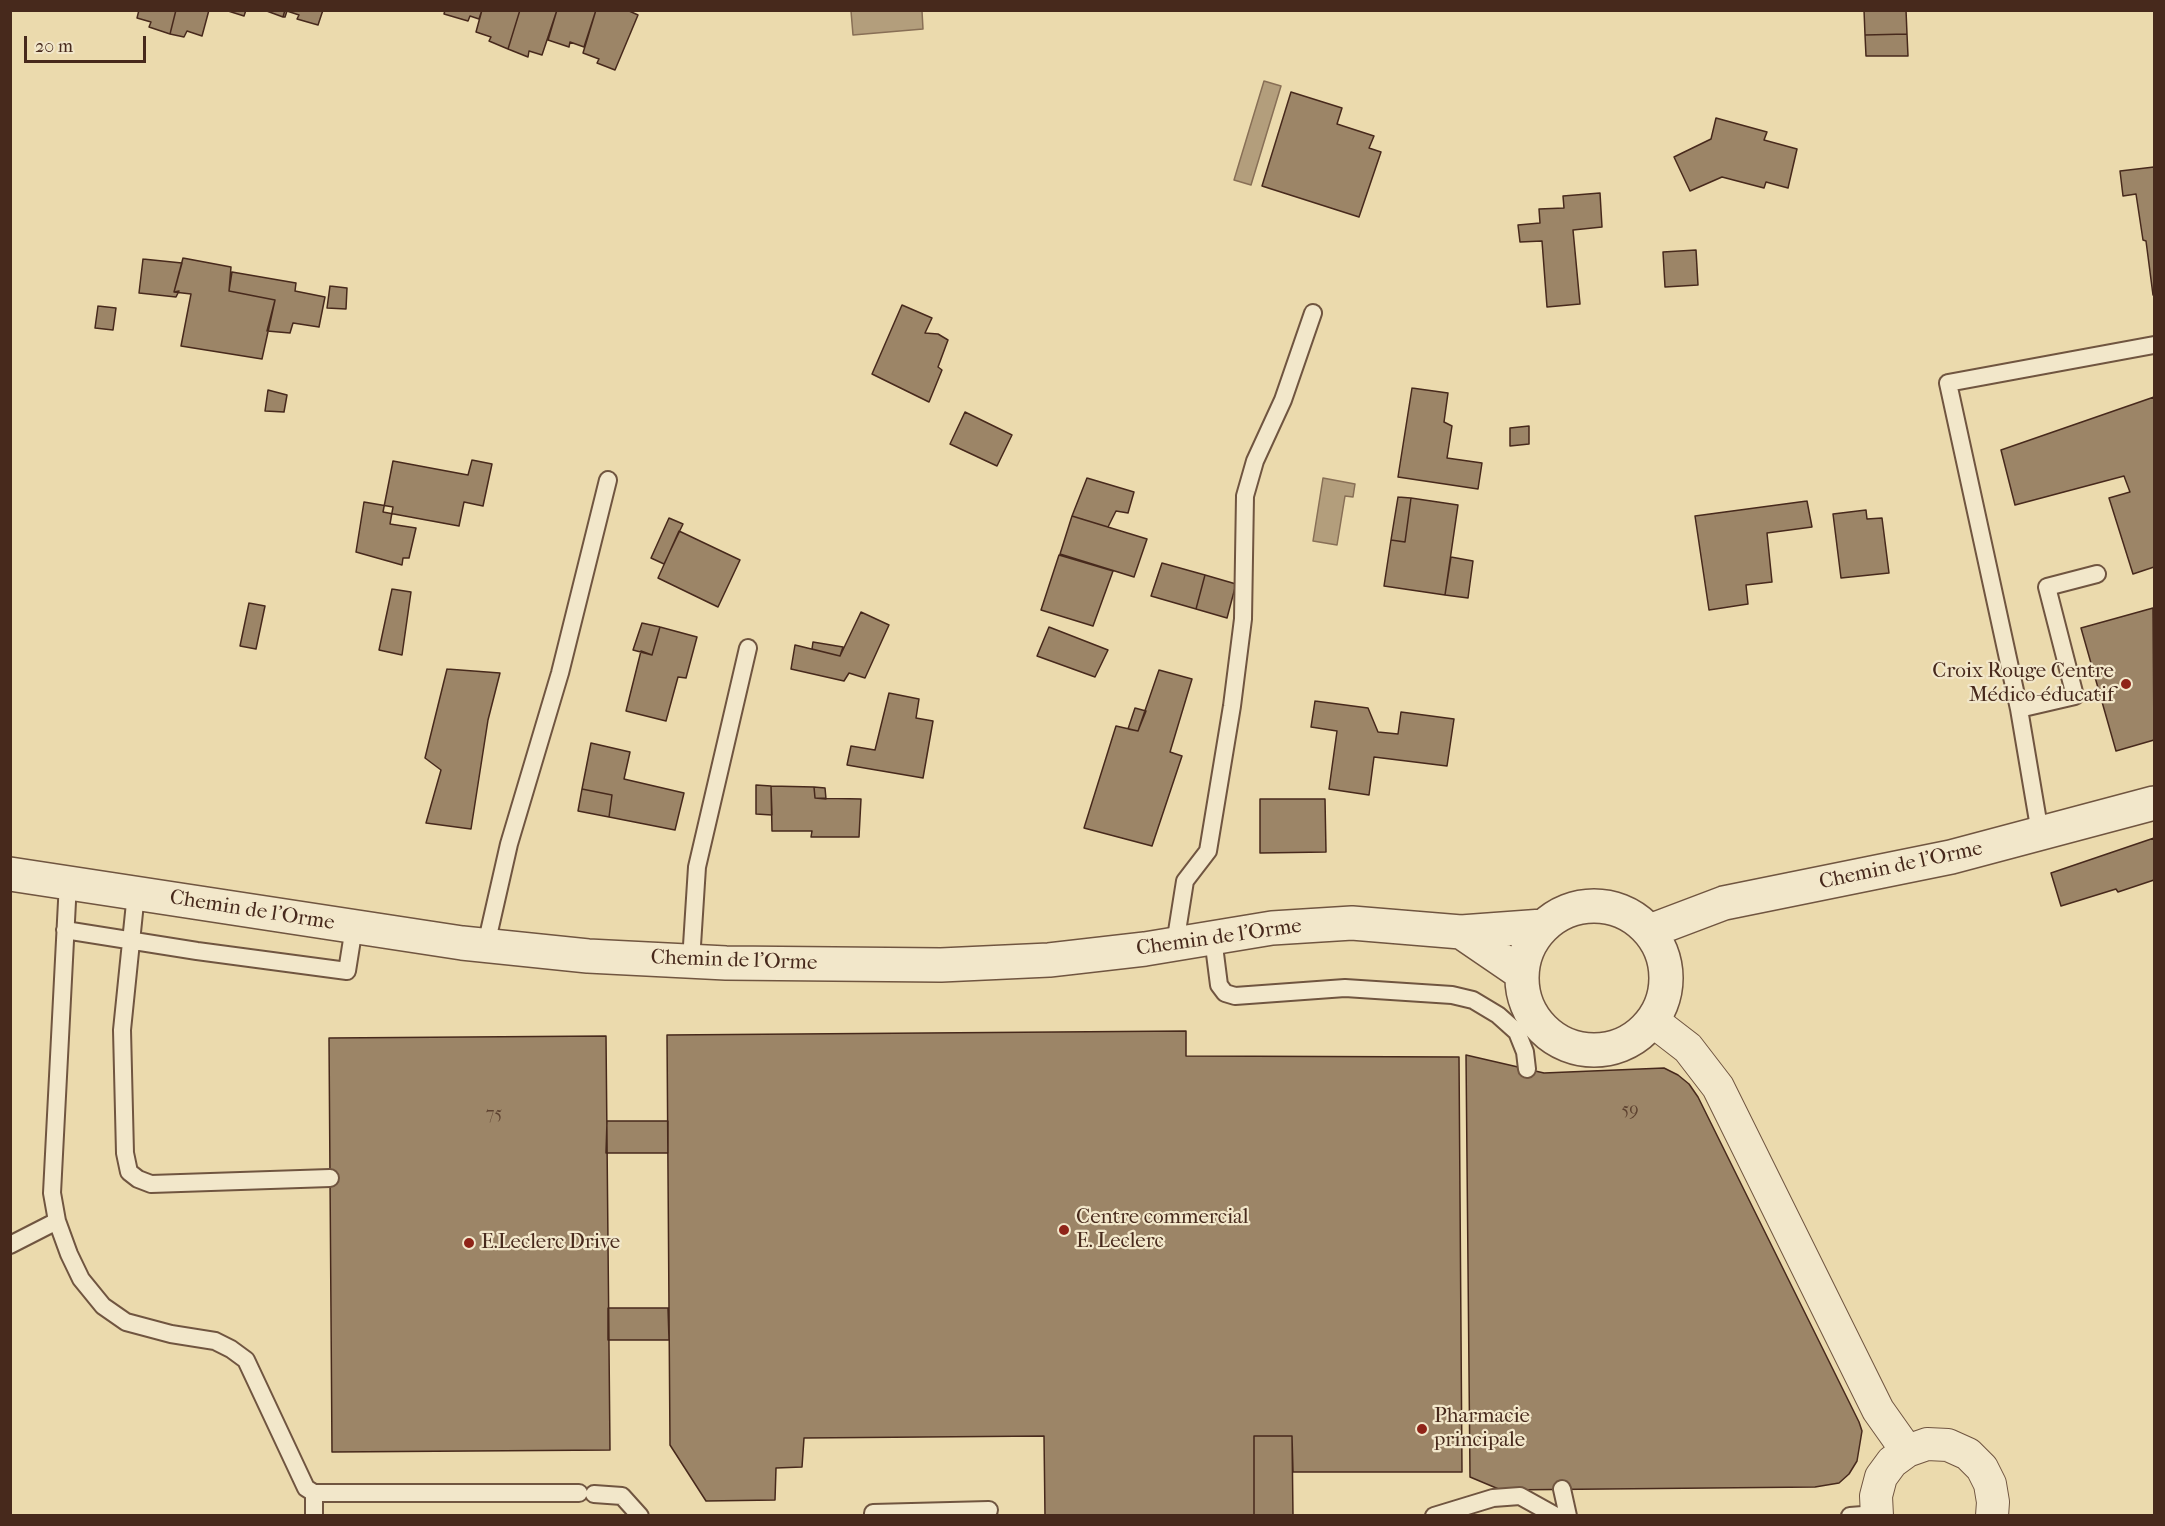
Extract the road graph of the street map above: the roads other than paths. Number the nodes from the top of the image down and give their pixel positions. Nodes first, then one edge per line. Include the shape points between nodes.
1 (1313, 313) dead end
2 (2154, 345) edge
3 (608, 480) dead end
4 (2097, 574) dead end
5 (748, 648) dead end
6 (2019, 709) junction
7 (2154, 803) edge
8 (2040, 833) junction
9 (10, 874) edge
10 (68, 882) junction
11 (136, 893) junction
12 (1543, 926) junction
13 (354, 927) junction
14 (65, 930) junction
15 (1650, 931) junction
16 (1461, 932) junction
17 (1213, 938) junction
18 (131, 941) junction
19 (1175, 944) junction
20 (486, 945) junction
21 (691, 962) junction
22 (1521, 973) junction
23 (1653, 1021) junction
24 (1527, 1069) dead end
25 (330, 1178) dead end
26 (57, 1221) junction
27 (10, 1245) edge
28 (1907, 1451) junction
29 (1562, 1490) dead end
30 (314, 1493) junction
31 (988, 1510) dead end
32 (314, 1515) edge
33 (640, 1515) edge
34 (873, 1515) edge
35 (1434, 1515) edge
36 (1556, 1515) edge
37 (1568, 1515) edge
38 (1868, 1515) edge
39 (1992, 1515) edge

1 - 19 lane via 1245,496 1243,619 1232,706 1208,851 1185,881
2 - 6 lane via 1948,383
3 - 20 lane via 560,672 509,844
4 - 6 lane via 2047,587 2075,696
5 - 21 lane via 697,867
6 - 8 lane
7 - 8 street, Chemin de l'Orme
8 - 15 street, Chemin de l'Orme via 1951,857 1724,903
9 - 10 street, Chemin de l'Orme
10 - 11 street, Chemin de l'Orme
10 - 14 lane
11 - 13 street, Chemin de l'Orme
11 - 18 lane
12 - 15 street via 1581,906 1607,906 1630,915
12 - 16 street, Chemin de l'Orme
12 - 22 street via 1528,947
13 - 18 lane via 347,970
13 - 20 street, Chemin de l'Orme
14 - 18 lane
14 - 26 lane via 52,1193
15 - 23 street via 1662,952 1667,975 1664,999
16 - 17 street, Chemin de l'Orme via 1352,923 1272,928
16 - 22 street, Chemin de l'Orme
17 - 19 street, Chemin de l'Orme
17 - 24 lane via 1219,985 1225,993 1235,996 1345,988 1452,995 1473,1000 1498,1014 1517,1032
18 - 25 lane via 122,1030 125,1153 129,1172 151,1184
19 - 21 street, Chemin de l'Orme via 1048,960 941,965
20 - 21 street, Chemin de l'Orme
22 - 23 street via 1524,996 1533,1018 1548,1036 1569,1047 1592,1052 1615,1048 1636,1038
23 - 28 street via 1688,1048 1718,1087 1878,1410
26 - 27 lane
26 - 30 lane via 81,1279 103,1306 126,1322 171,1335 215,1341 246,1360 306,1488
28 - 38 street via 1892,1462 1881,1478
28 - 39 street via 1927,1444 1948,1445 1968,1454 1982,1468 1990,1484
29 - 37 lane
30 - 32 lane
30 - 33 lane via 622,1496
31 - 34 lane
35 - 36 lane via 1493,1498 1520,1496

